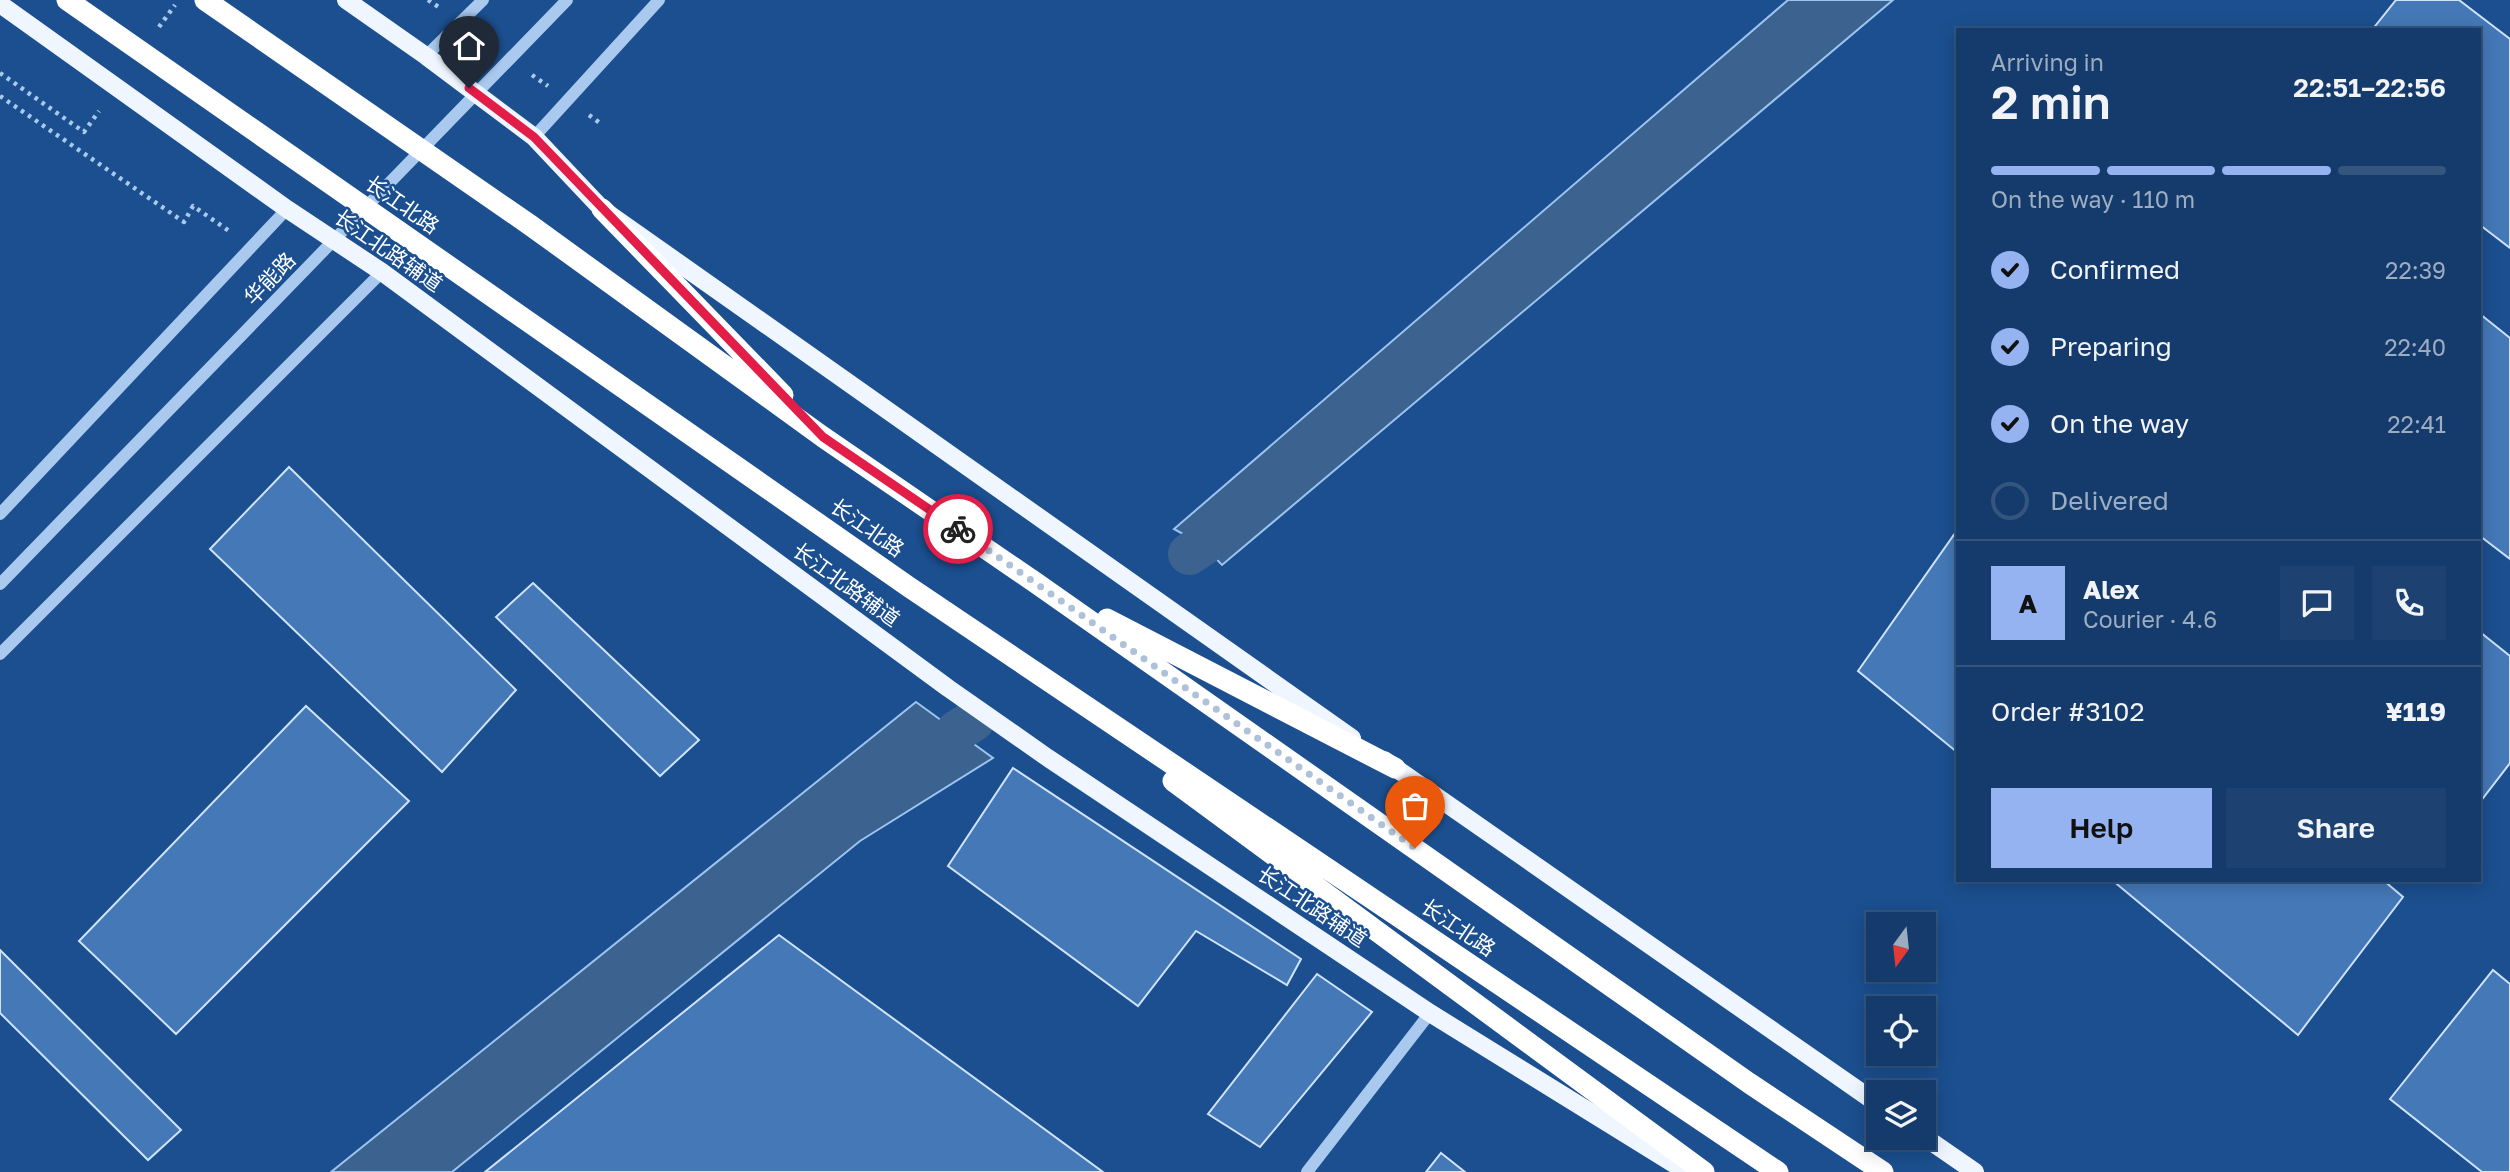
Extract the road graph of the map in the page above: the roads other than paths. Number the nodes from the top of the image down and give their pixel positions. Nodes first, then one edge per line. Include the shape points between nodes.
1 (67, 0) edge
2 (205, 0) edge
3 (346, 0) edge
4 (483, 0) edge
5 (567, 0) edge
6 (659, 0) edge
7 (0, 4) edge
8 (426, 55) junction
9 (534, 137) junction
10 (287, 209) junction
11 (602, 209) junction
12 (382, 272) junction
13 (823, 437) junction
14 (0, 514) edge
15 (1036, 583) junction
16 (0, 584) edge
17 (909, 587) junction
18 (0, 654) edge
19 (1395, 768) junction
20 (1430, 1013) junction
21 (1866, 1096) edge
22 (1936, 1145) edge
23 (1307, 1172) edge
24 (1687, 1172) edge
25 (1704, 1172) edge
26 (1778, 1172) edge
27 (1883, 1172) edge
28 (1975, 1172) edge

1 - 17 highway, 长江北路
2 - 13 highway, 长江北路 via 530,225
3 - 8 main road
4 - 8 street
5 - 16 street, 华能路
6 - 9 street
7 - 10 main road, 长江北路辅道
8 - 9 main road
9 - 11 main road
10 - 12 main road, 长江北路辅道
10 - 14 street
11 - 13 highway
11 - 19 main road
12 - 18 street
12 - 20 main road, 长江北路辅道 via 948,688
13 - 15 highway, 长江北路
15 - 19 highway
15 - 27 highway, 长江北路
17 - 25 highway
17 - 26 highway, 长江北路
19 - 21 main road
20 - 23 street
20 - 24 main road, 长江北路辅道
22 - 28 main road

